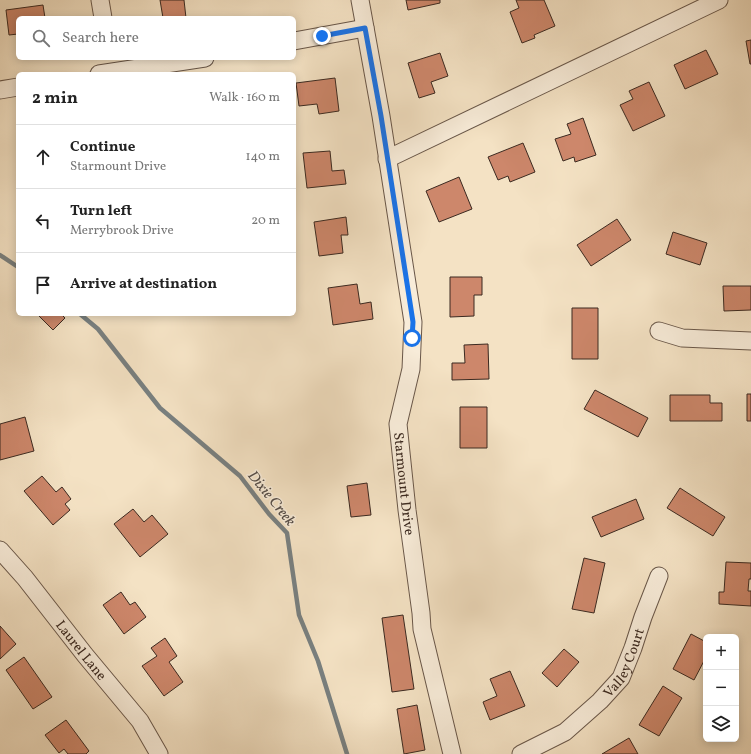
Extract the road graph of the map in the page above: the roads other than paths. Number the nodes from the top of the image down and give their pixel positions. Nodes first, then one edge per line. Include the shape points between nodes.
1 (100, 0) edge
2 (360, 0) edge
3 (719, 0) edge
4 (103, 16) edge
5 (365, 28) junction
6 (296, 42) edge
7 (187, 60) edge
8 (108, 69) edge
9 (16, 87) edge
10 (0, 90) edge
11 (387, 159) junction
12 (660, 331) dead end
13 (751, 341) edge
14 (0, 550) edge
15 (660, 576) dead end
16 (159, 754) edge
17 (452, 754) edge
18 (521, 754) edge

1 - 4 street
2 - 5 street, Starmount Drive
3 - 11 street
5 - 6 street
5 - 11 street, Starmount Drive
7 - 8 street
9 - 10 street
11 - 17 street, Starmount Drive via 413,322 411,369 398,424 407,510 422,629
12 - 13 street via 682,338
14 - 16 street, Laurel Lane via 140,721
15 - 18 street, Valley Court via 621,678 600,701 564,732

